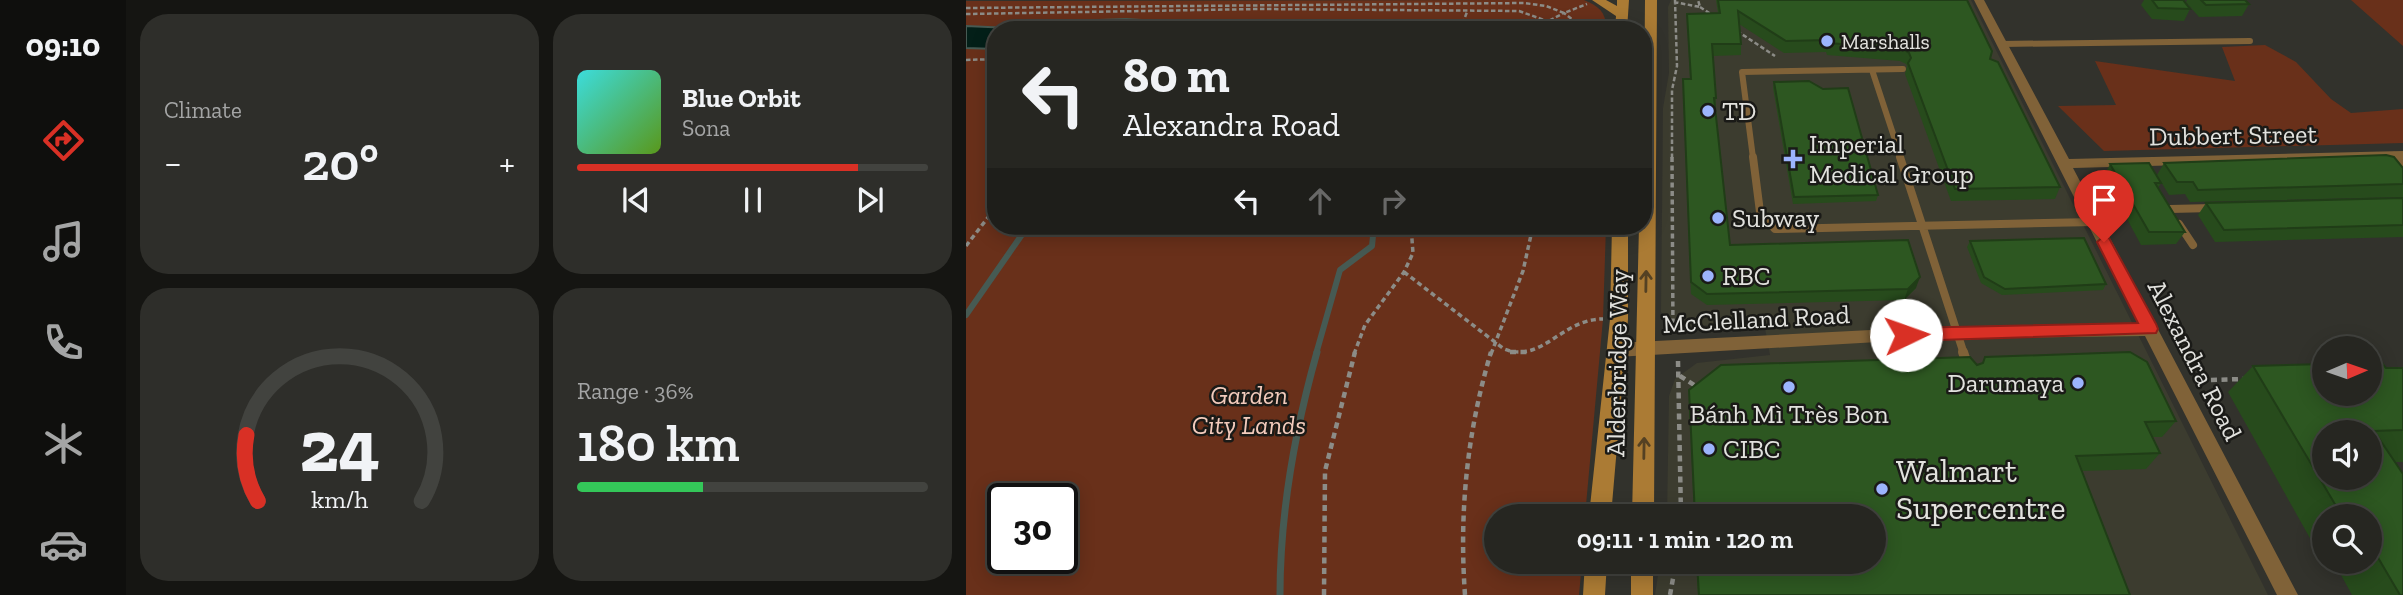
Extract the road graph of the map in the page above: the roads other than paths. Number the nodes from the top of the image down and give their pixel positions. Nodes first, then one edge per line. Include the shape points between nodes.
1 (1623, 0) edge
2 (1651, 0) edge
3 (1979, 0) edge
4 (1593, 2) edge
5 (1622, 15) junction
6 (1622, 21) edge
7 (1651, 21) edge
8 (2250, 41) dead end
9 (2002, 44) junction
10 (1903, 69) dead end
11 (1872, 70) junction
12 (2400, 158) edge
13 (2064, 164) junction
14 (2164, 199) edge
15 (2225, 208) edge
16 (2170, 209) junction
17 (2094, 222) junction
18 (1923, 226) junction
19 (1620, 235) edge
20 (1648, 235) edge
21 (2193, 245) dead end
22 (2150, 329) junction
23 (1957, 333) junction
24 (1647, 349) junction
25 (1616, 351) junction
26 (1970, 374) edge
27 (1601, 504) edge
28 (1643, 504) edge
29 (1595, 574) edge
30 (1642, 574) edge
31 (1594, 595) edge
32 (1642, 595) edge
33 (2286, 595) edge

1 - 5 main road
7 -> 2 main road, Alderbridge Way
3 - 9 street, Alexandra Road
4 - 5 main road
5 - 6 main road
8 - 9 lane
9 - 13 street, Alexandra Road via 2010,68
10 - 11 lane
11 - 18 lane
11 - 18 lane via 1742,72 1760,212 1775,229
12 - 13 street, Dubbert Street
13 - 17 street, Alexandra Road
14 - 16 lane
15 - 16 lane
16 - 21 lane
17 - 18 lane
17 - 22 street, Alexandra Road
18 - 23 lane
19 - 25 main road, Alderbridge Way
24 -> 20 main road, Alderbridge Way
22 - 23 street, McClelland Road
22 - 33 street, Alexandra Road
23 - 24 street, McClelland Road
23 - 26 lane
24 - 25 street, McClelland Road
28 -> 24 main road, Alderbridge Way
25 - 27 main road, Alderbridge Way
29 - 31 main road
30 - 32 main road

